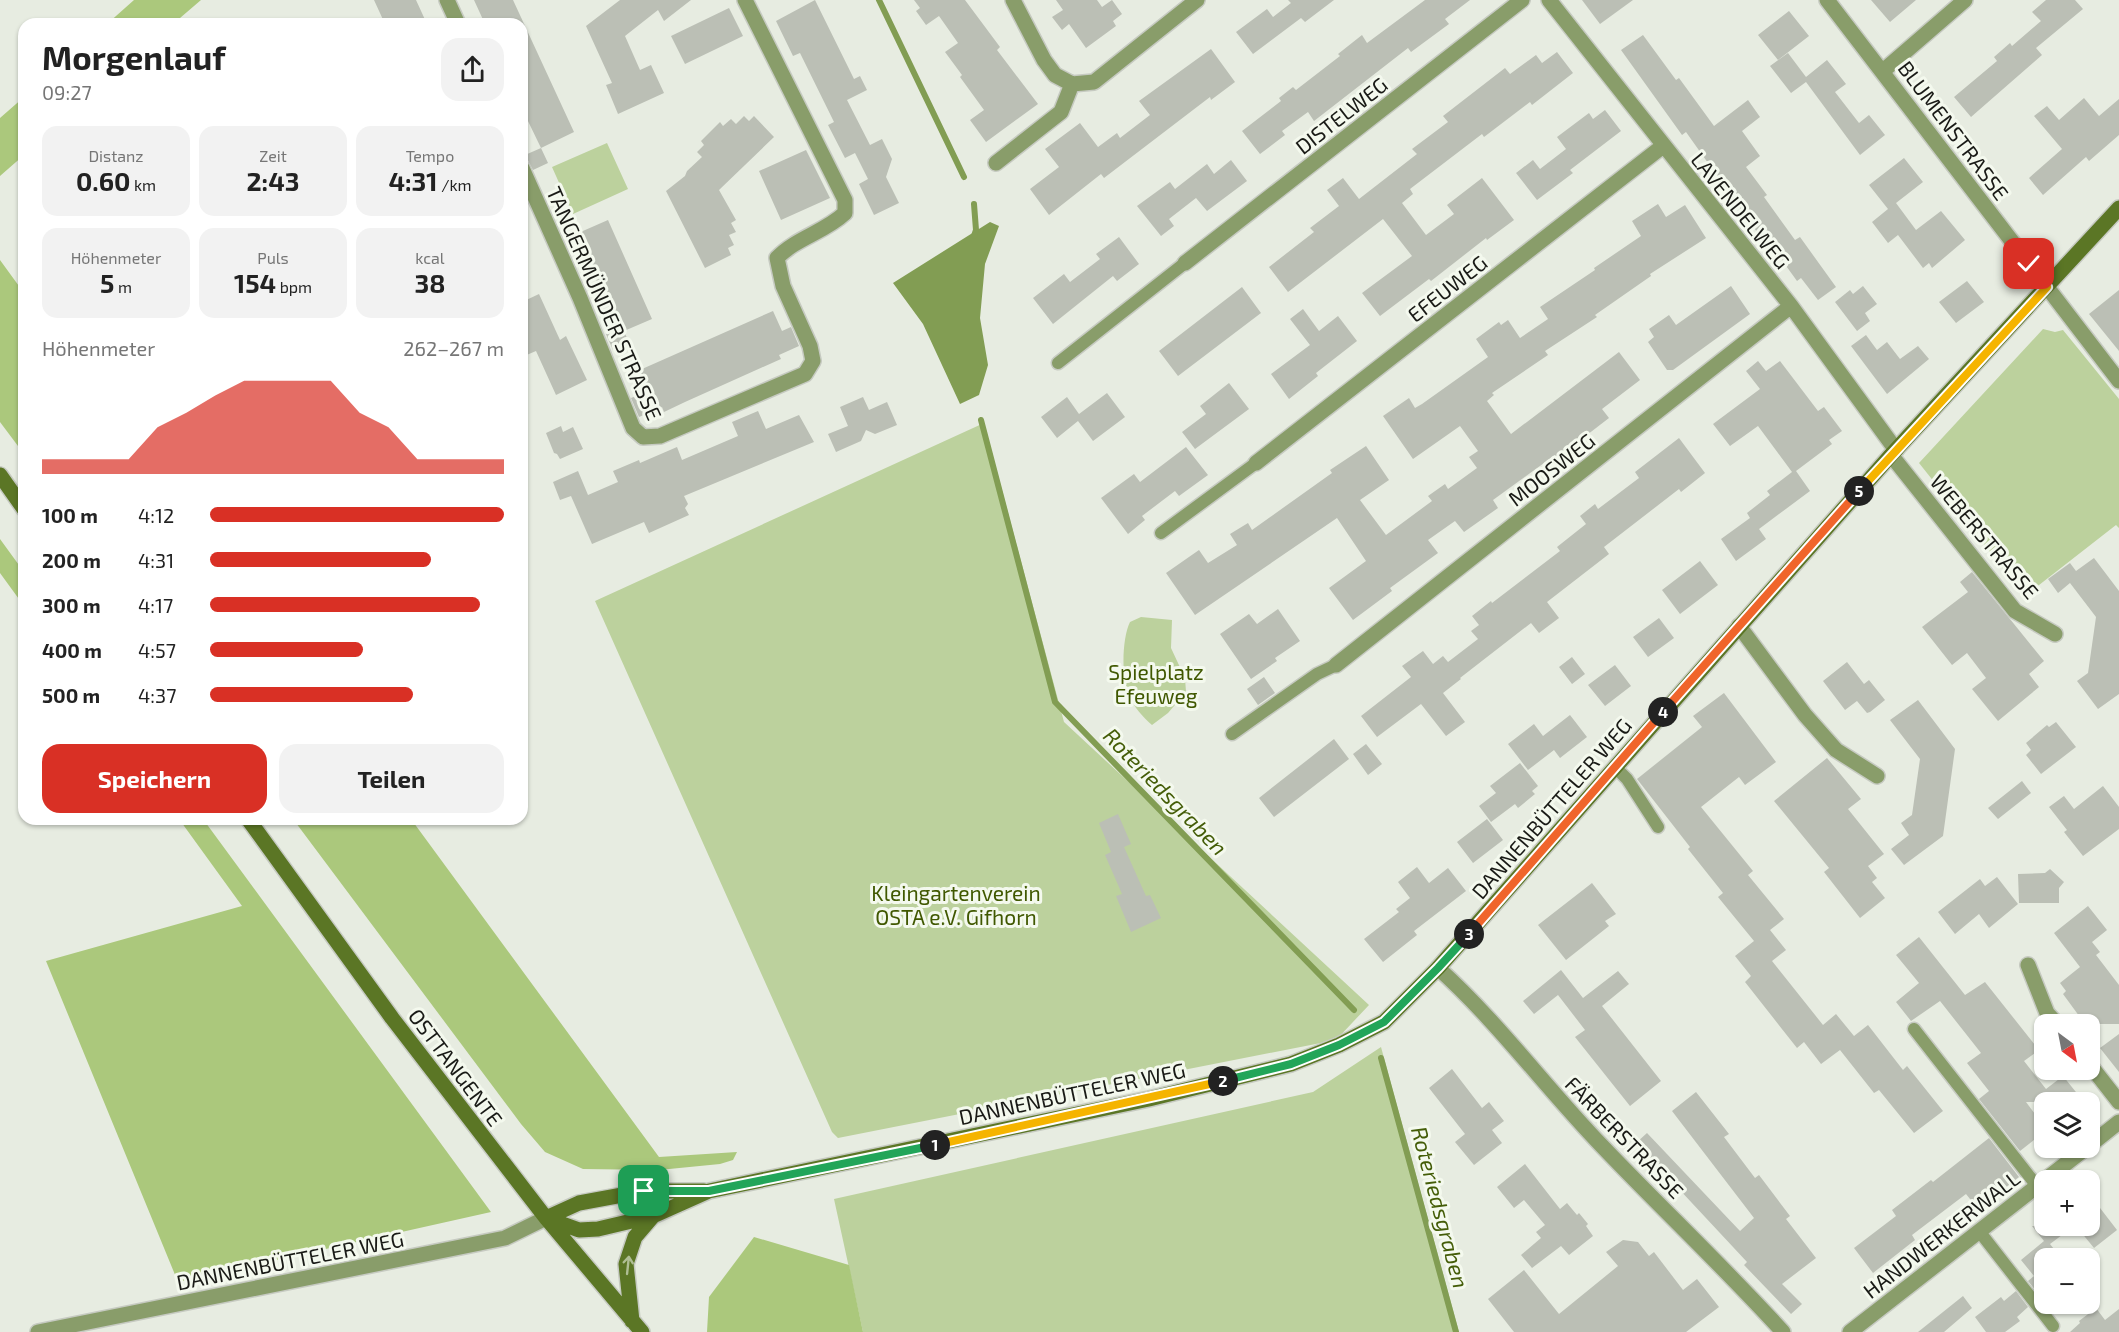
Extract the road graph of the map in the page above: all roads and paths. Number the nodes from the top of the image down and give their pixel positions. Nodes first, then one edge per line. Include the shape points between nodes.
1 (447, 0) edge
2 (745, 0) edge
3 (1013, 0) edge
4 (1197, 0) edge
5 (1522, 0) edge
6 (1549, 0) edge
7 (1827, 0) edge
8 (1965, 0) edge
9 (455, 18) edge
10 (1883, 71) junction
11 (1071, 84) junction
12 (1663, 147) junction
13 (996, 163) dead end
14 (528, 181) edge
15 (2119, 208) edge
16 (1185, 262) joint
17 (2047, 287) junction
18 (1791, 306) junction
19 (1058, 363) dead end
20 (2119, 381) edge
21 (1894, 452) junction
22 (1256, 463) joint
23 (0, 476) edge
24 (18, 501) edge
25 (1161, 533) dead end
26 (1739, 626) junction
27 (2055, 634) dead end
28 (1336, 665) joint
29 (1232, 734) dead end
30 (1616, 767) junction
31 (1877, 776) dead end
32 (252, 825) edge
33 (1658, 827) dead end
34 (2028, 965) dead end
35 (1438, 968) junction
36 (2048, 1014) edge
37 (1914, 1029) dead end
38 (2100, 1078) edge
39 (2119, 1102) edge
40 (2119, 1122) edge
41 (2100, 1137) edge
42 (2073, 1158) edge
43 (2057, 1170) edge
44 (2034, 1182) edge
45 (2034, 1188) edge
46 (709, 1191) junction
47 (653, 1216) junction
48 (546, 1218) junction
49 (1979, 1231) junction
50 (2053, 1326) dead end
51 (637, 1327) edge
52 (38, 1332) edge
53 (1784, 1332) edge
54 (1850, 1332) edge

1 - 9 street
2 - 14 street, TANGERMÜNDER STRASSE via 844,200 845,213 836,222 788,246 777,258 783,286 810,346 813,361 805,374 660,436 643,437 633,428
3 - 11 street via 1044,60 1055,75
4 - 11 street via 1094,82
5 - 16 street, DISTELWEG
6 - 12 street, LAVENDELWEG
7 - 10 street, BLUMENSTRASSE
8 - 10 street
10 - 17 street, BLUMENSTRASSE
11 - 13 street via 1061,112
12 - 18 street, LAVENDELWEG
12 - 22 street, EFEUWEG
15 - 17 street, DANNENBÜTTELER WEG
16 - 19 lane
17 - 20 street, BLUMENSTRASSE
17 - 21 street, DANNENBÜTTELER WEG
18 - 21 street, LAVENDELWEG
18 - 28 street, MOOSWEG
21 - 26 street, DANNENBÜTTELER WEG
21 - 27 street, WEBERSTRASSE via 2015,611
22 - 25 lane
23 - 24 street
26 - 30 street, DANNENBÜTTELER WEG
26 - 31 street via 1836,750
28 - 29 lane via 1317,674
30 - 33 lane
30 - 35 street, DANNENBÜTTELER WEG
32 - 48 street, OSTTANGENTE via 392,1018
34 - 36 street
35 - 46 street, DANNENBÜTTELER WEG via 1384,1022 1291,1064 1149,1099
35 - 53 street, FÄRBERSTRASSE via 1602,1146
37 - 44 lane
38 - 39 street
40 - 41 street, HANDWERKERWALL
42 - 43 street, HANDWERKERWALL
45 - 49 street, HANDWERKERWALL
46 - 47 street, DANNENBÜTTELER WEG
46 - 48 street, DANNENBÜTTELER WEG via 644,1191 579,1203
47 - 48 street, DANNENBÜTTELER WEG via 579,1230
51 -> 47 street, DANNENBÜTTELER WEG via 626,1264 636,1237
48 - 51 street, OSTTANGENTE
48 - 52 street, DANNENBÜTTELER WEG via 505,1239
49 - 50 lane
49 - 54 street, HANDWERKERWALL

